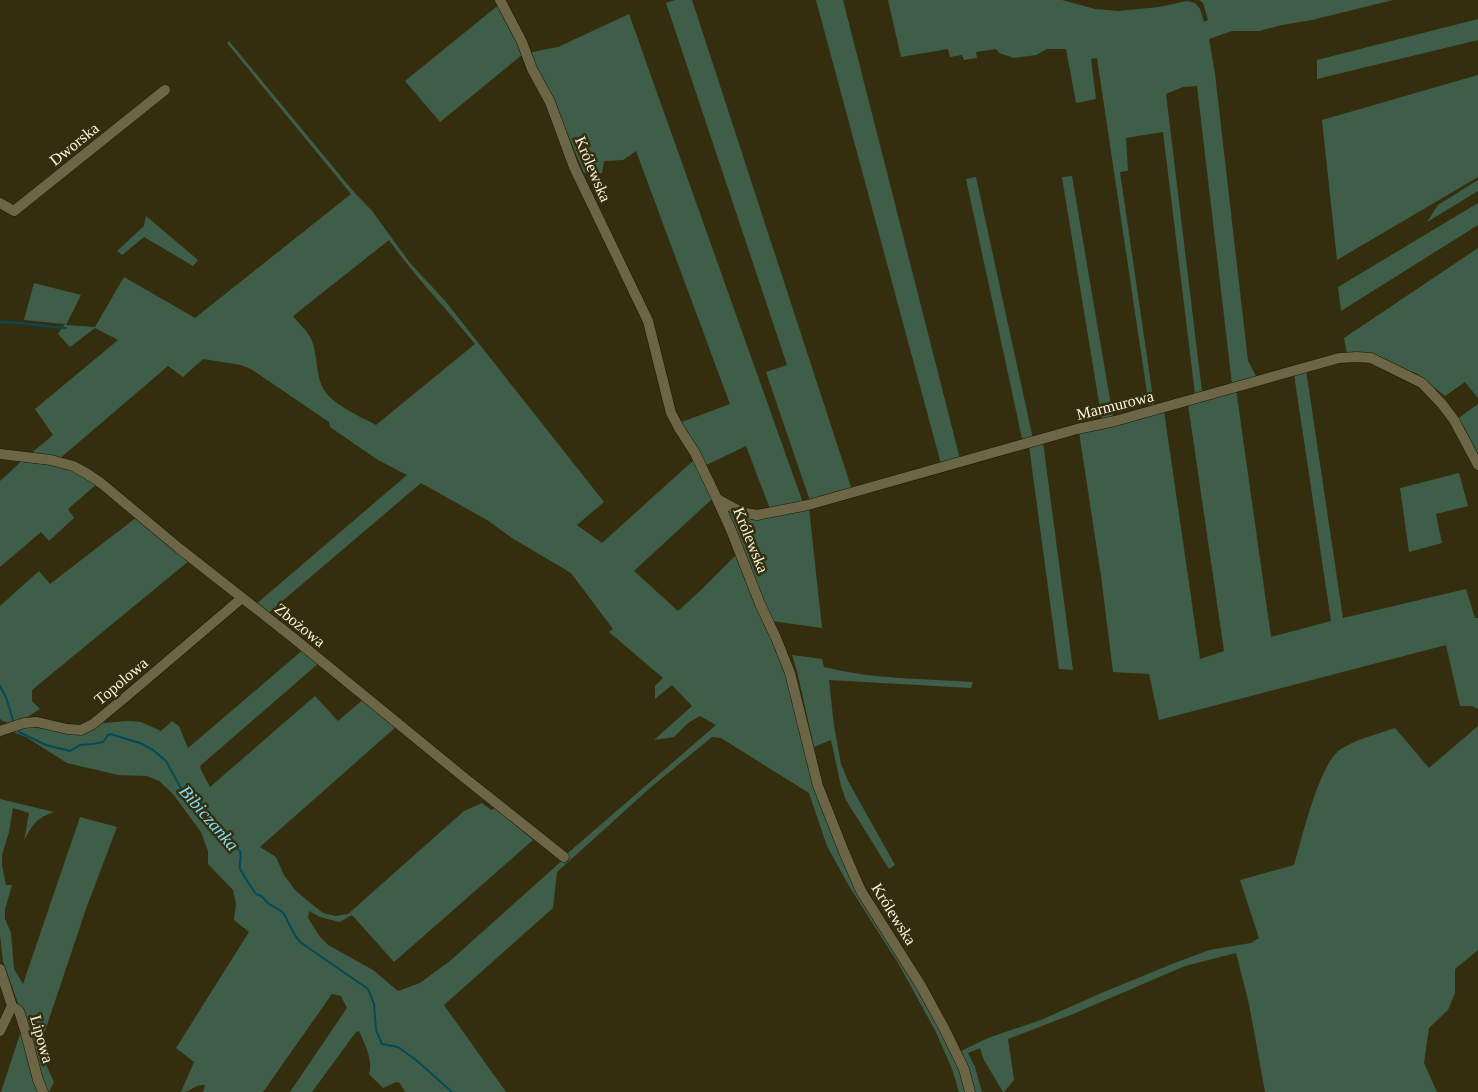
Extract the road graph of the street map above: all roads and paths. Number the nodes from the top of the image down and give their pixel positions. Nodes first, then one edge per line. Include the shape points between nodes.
1 (500, 0) edge
2 (165, 90) dead end
3 (0, 203) edge
4 (0, 454) edge
5 (1478, 465) edge
6 (718, 499) junction
7 (242, 598) junction
8 (0, 731) edge
9 (564, 857) dead end
10 (0, 969) edge
11 (12, 1006) junction
12 (0, 1031) edge
13 (44, 1092) edge
14 (970, 1092) edge

1 - 6 street, Królewska via 550,102 574,167 648,322 671,412
2 - 3 street, Dworska via 14,211
4 - 7 street, Zbożowa via 51,460 86,473
5 - 6 street, Marmurowa via 1454,420 1422,384 1371,358 1357,357 1339,358 808,505 757,515 741,512
6 - 14 street, Królewska via 790,673 818,786 844,852 861,891 944,1028 964,1069
7 - 8 street, Topolowa via 92,724 81,730 37,722
7 - 9 street, Zbożowa
10 - 11 street, Lipowa
11 - 12 street
11 - 13 street, Lipowa via 19,1011

